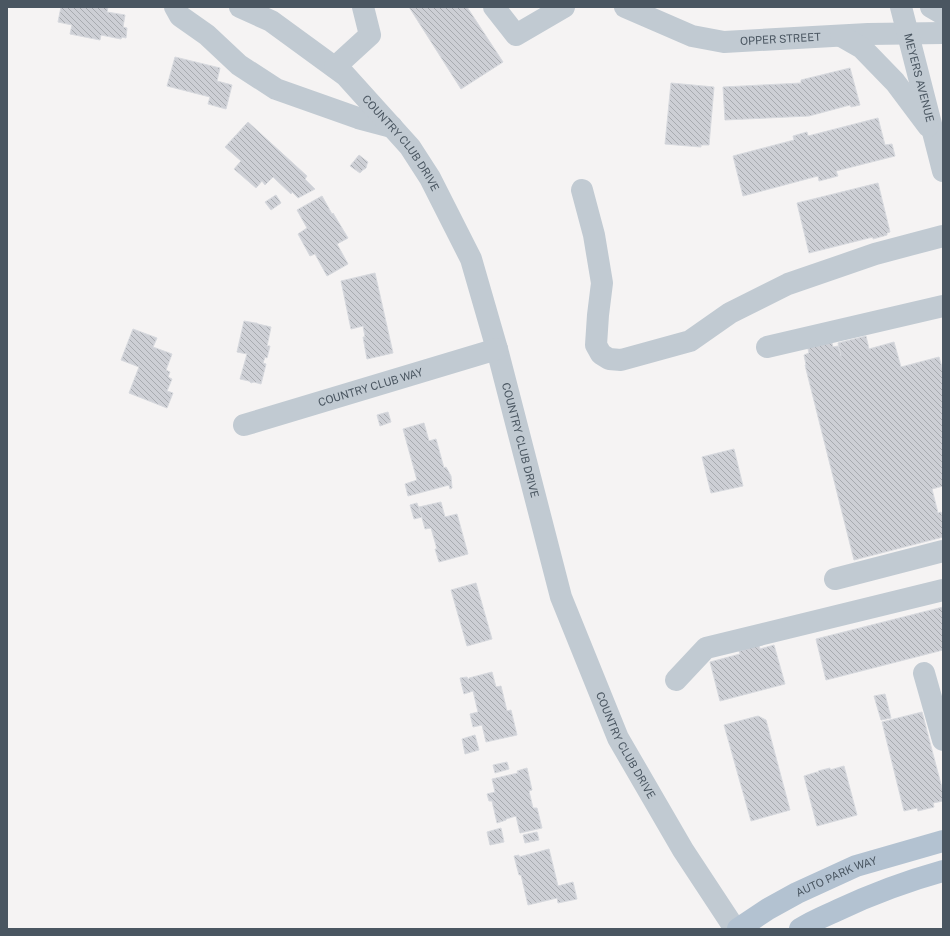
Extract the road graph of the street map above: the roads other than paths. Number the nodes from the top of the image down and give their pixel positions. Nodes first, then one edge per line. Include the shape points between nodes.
1 (175, 7) edge
2 (240, 7) edge
3 (363, 7) edge
4 (494, 7) edge
5 (564, 7) edge
6 (625, 7) edge
7 (901, 7) edge
8 (931, 7) edge
9 (943, 14) edge
10 (908, 33) junction
11 (943, 33) edge
12 (841, 36) junction
13 (335, 67) junction
14 (392, 127) junction
15 (934, 134) junction
16 (943, 171) edge
17 (582, 190) dead end
18 (943, 236) edge
19 (943, 306) edge
20 (767, 348) dead end
21 (497, 349) junction
22 (244, 425) dead end
23 (943, 551) edge
24 (835, 579) dead end
25 (943, 590) edge
26 (924, 673) dead end
27 (676, 680) dead end
28 (943, 740) edge
29 (943, 841) edge
30 (943, 871) edge
31 (737, 929) edge
32 (800, 929) edge

1 - 14 street via 180,16 207,35 239,65 276,89 358,118
2 - 13 street, COUNTRY CLUB DRIVE via 271,21
3 - 13 street via 370,35
4 - 5 street via 516,35
6 - 12 street, OPPER STREET via 692,36 724,42
7 - 10 street, MEYERS AVENUE
8 - 9 street
10 - 11 street, OPPER STREET
10 - 12 street, OPPER STREET
10 - 15 street, MEYERS AVENUE
12 - 15 street via 862,48 895,82
13 - 14 street, COUNTRY CLUB DRIVE via 346,75
14 - 21 street, COUNTRY CLUB DRIVE via 410,147 430,178 471,259
15 - 16 street, MEYERS AVENUE
17 - 18 street via 594,235 602,283 596,345 601,354 609,359 621,360 690,341 730,313 788,284 875,254
19 - 20 street
21 - 22 street, COUNTRY CLUB WAY
21 - 31 street, COUNTRY CLUB DRIVE via 560,597 618,738 683,850
23 - 24 street
25 - 27 street via 706,648
26 - 28 street
29 - 31 main road, AUTO PARK WAY via 856,866 768,909
30 - 32 main road via 861,899

